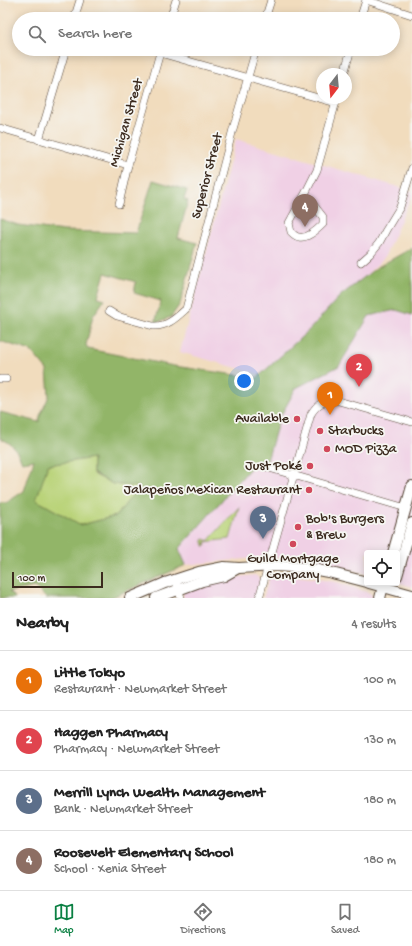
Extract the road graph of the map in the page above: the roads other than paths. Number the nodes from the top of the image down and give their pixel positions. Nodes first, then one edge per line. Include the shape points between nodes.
1 (80, 0) edge
2 (176, 0) edge
3 (271, 0) edge
4 (366, 0) edge
5 (76, 12) edge
6 (172, 12) edge
7 (268, 12) edge
8 (362, 12) edge
9 (412, 14) edge
10 (64, 56) edge
11 (160, 56) edge
12 (177, 56) edge
13 (254, 56) edge
14 (350, 56) edge
15 (346, 68) edge
16 (248, 78) junction
17 (316, 96) edge
18 (336, 104) edge
19 (0, 128) edge
20 (39, 140) junction
21 (128, 165) junction
22 (412, 168) edge
23 (305, 194) junction
24 (118, 204) dead end
25 (360, 262) dead end
26 (109, 311) dead end
27 (412, 422) edge
28 (269, 468) dead end
29 (294, 475) junction
30 (412, 486) edge
31 (406, 508) junction
32 (412, 524) edge
33 (394, 550) edge
34 (268, 566) junction
35 (400, 566) edge
36 (364, 582) edge
37 (383, 586) edge
38 (179, 589) edge
39 (393, 590) edge
40 (412, 595) edge
41 (130, 598) edge
42 (156, 598) edge
43 (259, 598) edge
44 (380, 598) edge

1 - 5 street
2 - 6 street
3 - 7 street
4 - 8 street
4 - 9 street
10 - 20 street
11 - 21 street, Michigan Street
12 - 16 street
13 - 16 street, Superior Street
14 - 15 street
16 - 17 street
16 - 26 street, Superior Street via 186,309 175,319 159,326 117,316
18 - 23 street via 317,170
19 - 20 street
20 - 21 street
21 - 24 street, Michigan Street
22 - 25 street via 400,207 379,244
23 - 23 street via 289,223 291,232 298,237 315,231 323,224 323,217
27 - 29 street via 335,400 321,403 311,414
28 - 29 street
29 - 31 street
29 - 34 street
30 - 31 main road
31 - 33 main road
32 - 35 main road
34 - 36 main road via 312,569
34 - 38 main road via 239,568 224,576
34 - 43 street
37 - 44 main road
38 - 41 main road
38 - 42 main road
39 - 40 main road

